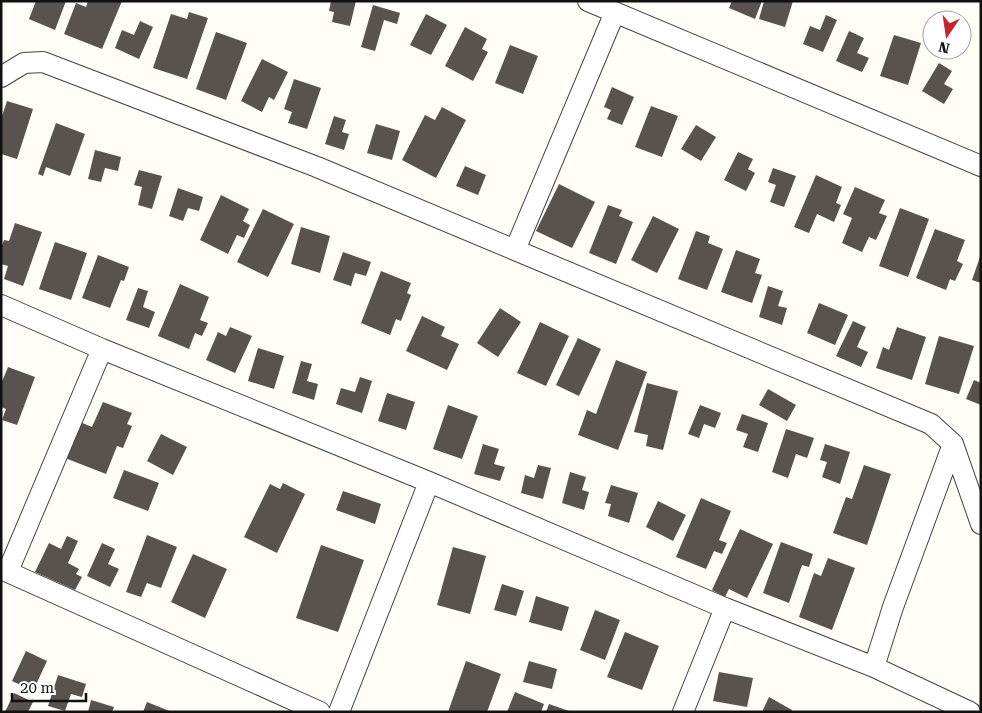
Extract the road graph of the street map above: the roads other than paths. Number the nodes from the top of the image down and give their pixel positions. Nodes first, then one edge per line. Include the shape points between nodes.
1 (588, 1) edge
2 (615, 12) junction
3 (1, 77) edge
4 (981, 166) edge
5 (515, 250) junction
6 (1, 305) edge
7 (102, 349) junction
8 (953, 444) junction
9 (428, 482) junction
10 (981, 524) edge
11 (4, 570) edge
12 (725, 608) junction
13 (874, 667) junction
14 (320, 712) edge
15 (339, 712) edge
16 (683, 712) edge
17 (970, 712) edge

1 - 2 street
2 - 4 street
2 - 5 street
3 - 5 street via 24,63 43,62 317,167
5 - 8 street via 931,424
6 - 7 street
7 - 9 street
7 - 11 street
8 - 10 street
8 - 13 street
9 - 12 street
9 - 15 street
11 - 14 street
12 - 13 street
12 - 16 street
13 - 17 street

